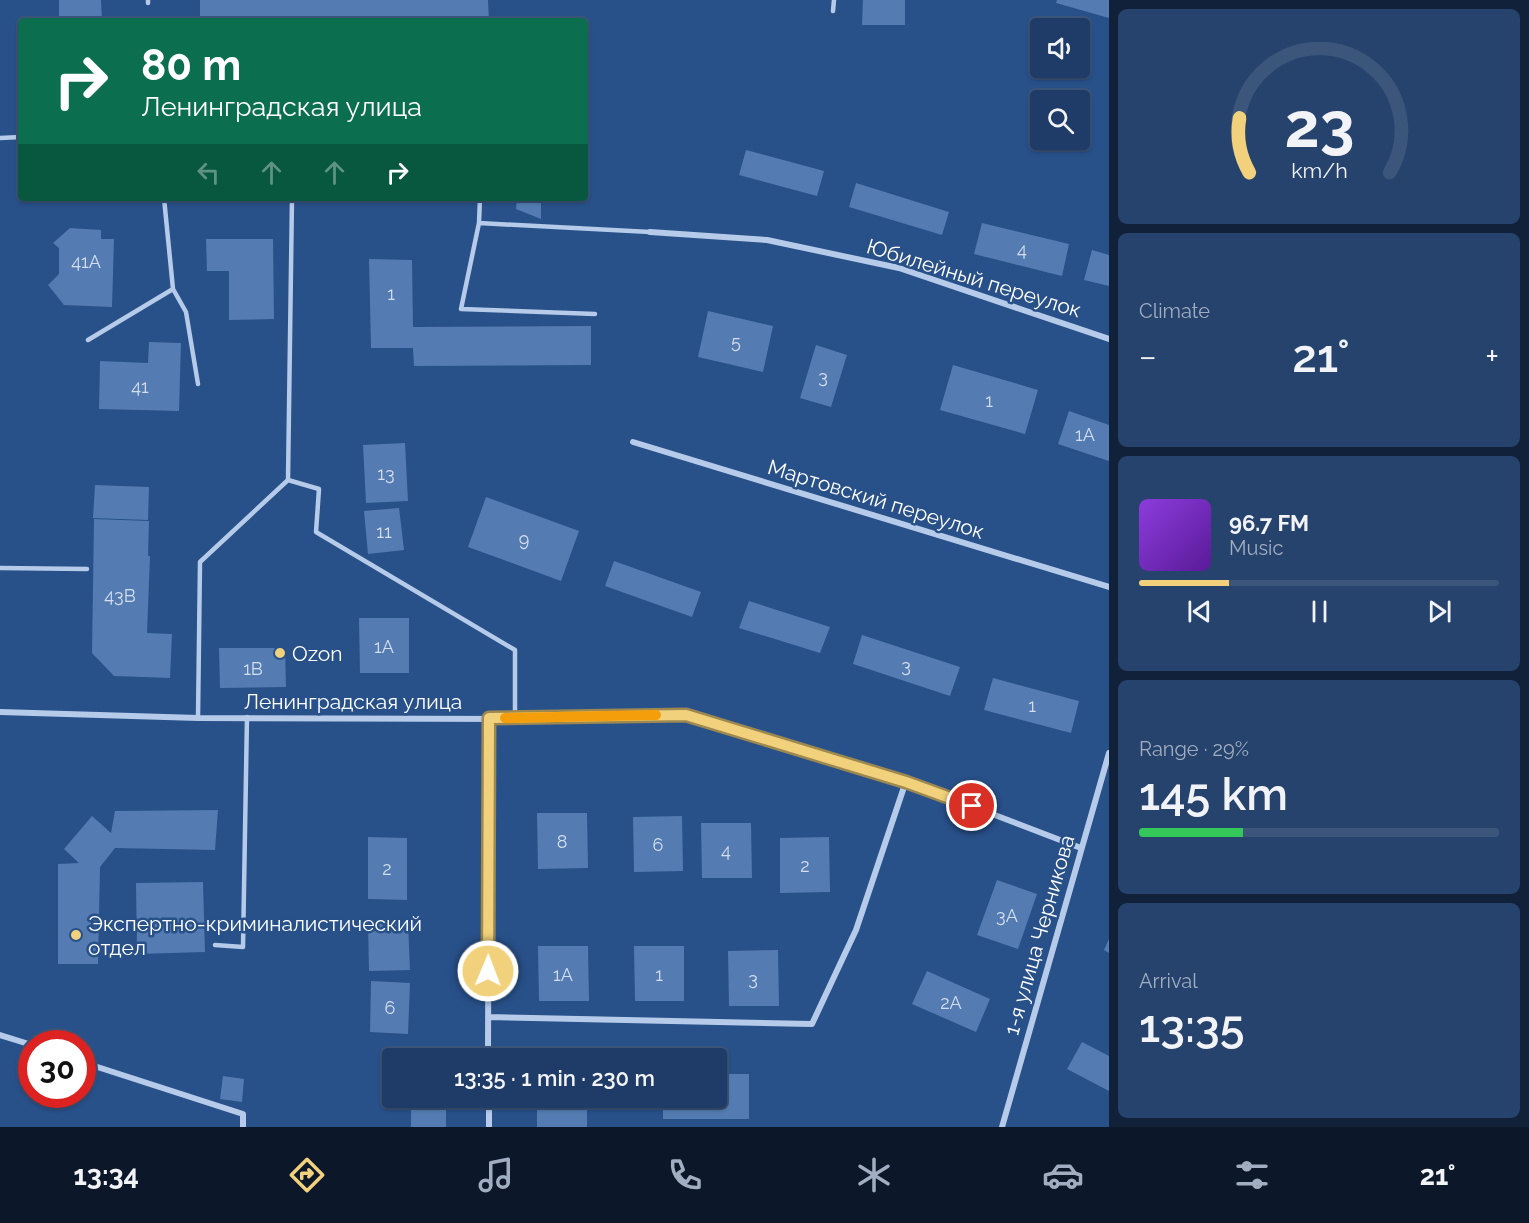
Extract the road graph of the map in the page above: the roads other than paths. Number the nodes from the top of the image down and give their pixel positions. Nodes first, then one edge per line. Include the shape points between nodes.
1 (834, 0) edge
2 (833, 11) dead end
3 (18, 137) edge
4 (0, 138) edge
5 (164, 201) edge
6 (292, 201) edge
7 (480, 201) edge
8 (479, 223) junction
9 (650, 232) joint
10 (173, 289) junction
11 (594, 314) dead end
12 (1109, 339) edge
13 (88, 340) dead end
14 (198, 384) dead end
15 (633, 442) dead end
16 (288, 480) junction
17 (0, 568) edge
18 (87, 569) dead end
19 (1109, 587) edge
20 (0, 712) edge
21 (247, 717) junction
22 (198, 718) junction
23 (489, 718) junction
24 (515, 718) junction
25 (1109, 753) edge
26 (906, 782) junction
27 (1081, 848) junction
28 (215, 945) dead end
29 (488, 1017) junction
30 (0, 1035) edge
31 (18, 1041) edge
32 (488, 1048) edge
33 (96, 1067) edge
34 (489, 1108) edge
35 (243, 1127) edge
36 (489, 1127) edge
37 (1002, 1127) edge

1 - 2 lane
3 - 4 lane
5 - 10 lane
6 - 16 lane
7 - 8 lane
8 - 9 lane
8 - 11 lane via 461,309
9 - 12 street, Юбилейный переулок via 767,240 899,268
10 - 13 lane
10 - 14 lane via 186,312
15 - 19 street, Мартовский переулок
16 - 22 lane via 200,562
16 - 24 lane via 319,489 316,532 515,650
17 - 18 lane
20 - 22 street, Ленинградская улица
21 - 22 street, Ленинградская улица
21 - 23 street, Ленинградская улица
21 - 28 lane via 243,946
23 - 24 street, Ленинградская улица
23 - 29 street
24 - 26 street, Ленинградская улица via 686,715
25 - 27 street, 1-я улица Черникова
26 - 27 street, Ленинградская улица
26 - 29 street via 856,930 812,1024
27 - 37 street, 1-я улица Черникова
29 - 32 street
30 - 31 street
33 - 35 street via 243,1114
34 - 36 street

